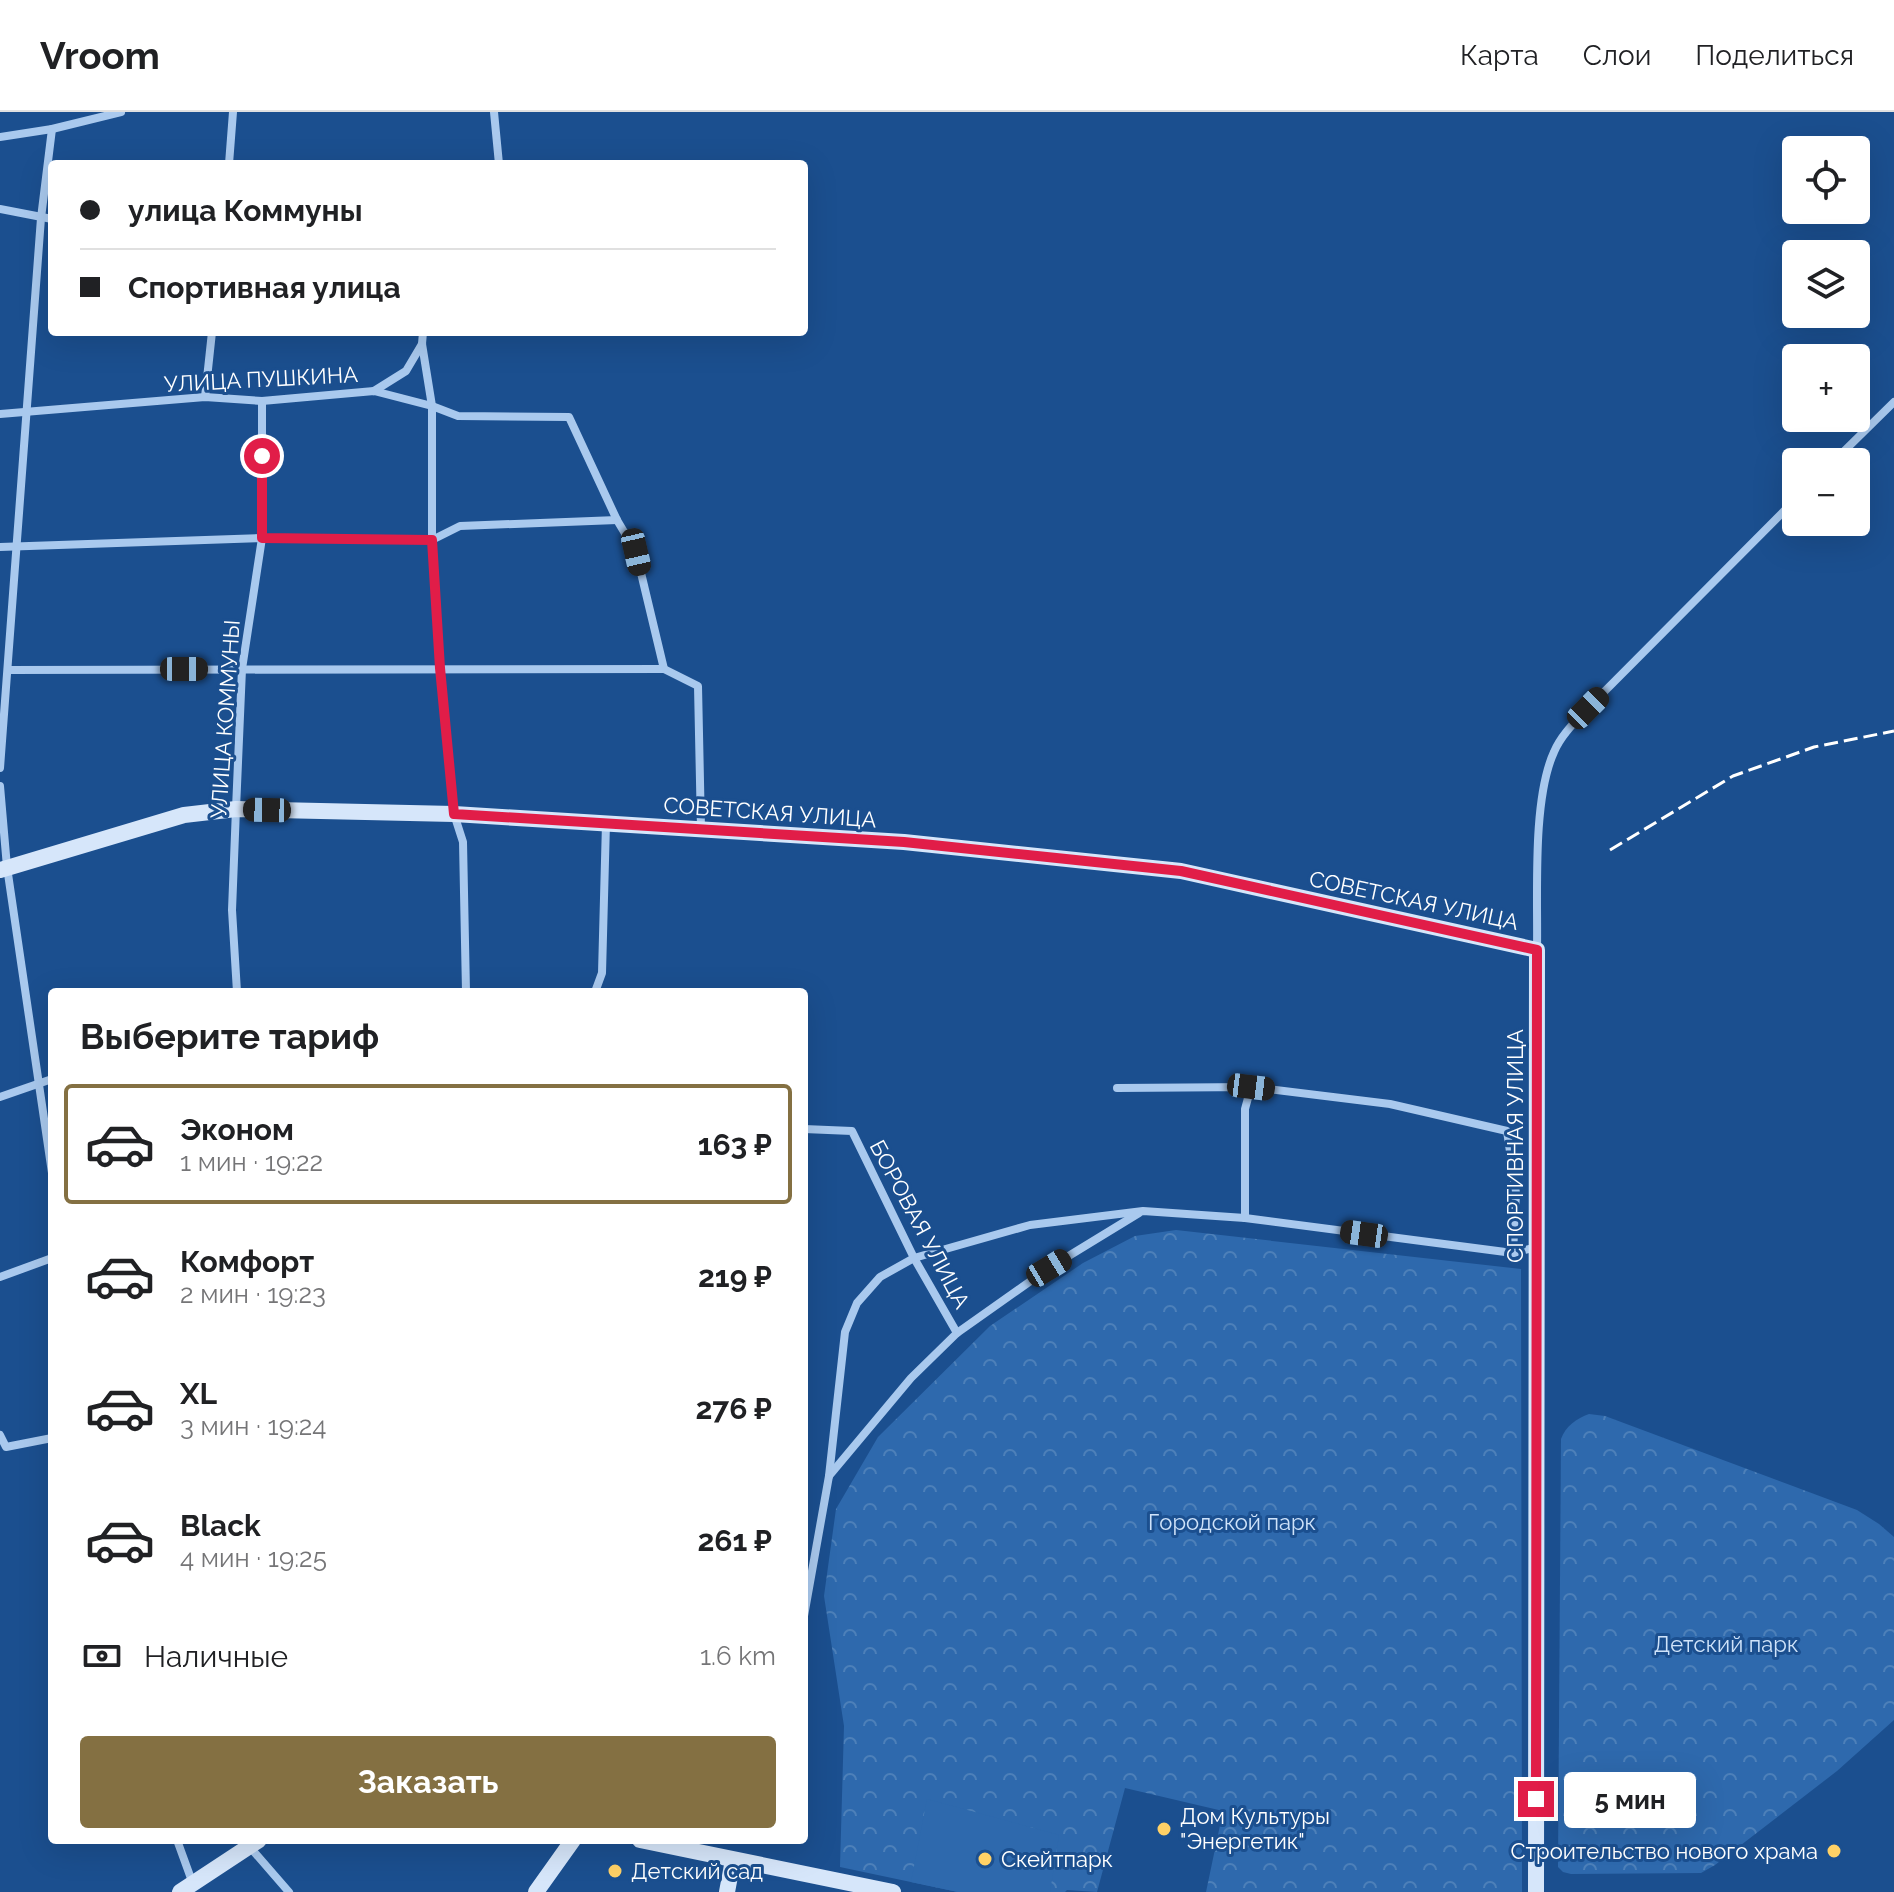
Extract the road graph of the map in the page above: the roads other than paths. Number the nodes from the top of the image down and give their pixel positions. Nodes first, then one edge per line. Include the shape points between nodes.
1 (121, 112) edge
2 (233, 112) edge
3 (494, 112) edge
4 (52, 129) junction
5 (0, 137) edge
6 (48, 160) edge
7 (229, 160) edge
8 (499, 160) edge
9 (48, 161) edge
10 (0, 209) edge
11 (41, 218) junction
12 (48, 219) edge
13 (212, 336) edge
14 (423, 336) edge
15 (422, 344) junction
16 (374, 391) junction
17 (205, 397) junction
18 (262, 401) junction
19 (1894, 402) edge
20 (432, 406) junction
21 (27, 413) junction
22 (0, 414) edge
23 (1847, 448) edge
24 (1782, 513) edge
25 (617, 520) junction
26 (262, 538) junction
27 (432, 540) junction
28 (17, 546) junction
29 (0, 547) edge
30 (440, 668) junction
31 (242, 669) junction
32 (664, 669) junction
33 (8, 670) junction
34 (0, 768) edge
35 (0, 786) edge
36 (236, 809) junction
37 (454, 814) junction
38 (606, 823) junction
39 (701, 829) junction
40 (4, 869) edge
41 (1537, 950) junction
42 (237, 988) edge
43 (466, 988) edge
44 (596, 988) edge
45 (48, 1080) edge
46 (40, 1082) junction
47 (1251, 1087) junction
48 (1117, 1088) dead end
49 (0, 1097) edge
50 (808, 1129) edge
51 (48, 1143) edge
52 (1143, 1211) junction
53 (1245, 1218) junction
54 (1537, 1247) junction
55 (1513, 1253) junction
56 (914, 1258) junction
57 (48, 1259) edge
58 (0, 1277) edge
59 (957, 1333) junction
60 (0, 1435) edge
61 (48, 1439) edge
62 (829, 1476) junction
63 (808, 1594) edge
64 (178, 1844) edge
65 (252, 1844) edge
66 (255, 1844) edge
67 (570, 1844) edge
68 (659, 1844) edge
69 (733, 1860) junction
70 (186, 1888) edge
71 (289, 1892) edge
72 (536, 1892) edge
73 (727, 1892) edge
74 (893, 1892) edge
75 (1536, 1892) edge

1 - 4 street
2 - 7 street
3 - 8 street
4 - 5 street
4 - 6 street
9 - 11 street
10 - 11 street
11 - 12 street
11 - 21 street
13 - 17 street
14 - 15 street
15 - 16 street via 406,371
15 - 20 street
16 - 18 street, УЛИЦА ПУШКИНА
16 - 20 street, УЛИЦА ПУШКИНА
17 - 18 street, УЛИЦА ПУШКИНА
17 - 21 street, УЛИЦА ПУШКИНА
18 - 26 street, УЛИЦА КОММУНЫ
19 - 23 street
20 - 25 street, УЛИЦА ПУШКИНА via 458,416 569,417
20 - 27 street
21 - 22 street, УЛИЦА ПУШКИНА
21 - 28 street
24 - 41 street, СПОРТИВНАЯ УЛИЦА via 1588,708 1554,751 1540,814
25 - 27 street via 460,526
25 - 32 street via 636,552
26 - 27 street
26 - 28 street
26 - 31 street, УЛИЦА КОММУНЫ
27 - 30 street
28 - 29 street
28 - 33 street
30 - 31 street
30 - 32 street
30 - 37 street
31 - 33 street
31 - 36 street, УЛИЦА КОММУНЫ
32 - 39 street via 698,686
33 - 34 street
35 - 40 street
36 - 37 street, СОВЕТСКАЯ УЛИЦА
36 - 40 street, СОВЕТСКАЯ УЛИЦА via 184,815
36 - 42 street, УЛИЦА КОММУНЫ via 232,910
37 - 38 street, СОВЕТСКАЯ УЛИЦА
37 - 43 street via 463,842
38 - 39 street, СОВЕТСКАЯ УЛИЦА
38 - 44 street via 602,973
39 - 41 street, СОВЕТСКАЯ УЛИЦА via 934,845 1181,871
40 - 46 street
41 - 54 street, СПОРТИВНАЯ УЛИЦА
45 - 46 street
46 - 49 street
46 - 51 street
47 - 48 street
47 - 53 street via 1245,1109
47 - 55 street via 1390,1104 1507,1131 1516,1193
50 - 56 street, БОРОВАЯ УЛИЦА via 852,1131
52 - 53 street
52 - 56 street via 1030,1225
52 - 59 street
53 - 55 street
54 - 55 street
54 - 75 street, СПОРТИВНАЯ УЛИЦА
56 - 59 street, БОРОВАЯ УЛИЦА
56 - 62 street via 880,1277 857,1303 845,1332
57 - 58 street
59 - 62 street via 911,1378
60 - 61 street via 6,1447
62 - 63 street
64 - 70 street
65 - 70 street
66 - 71 street
67 - 72 street
68 - 69 street
69 - 73 street
69 - 74 street

